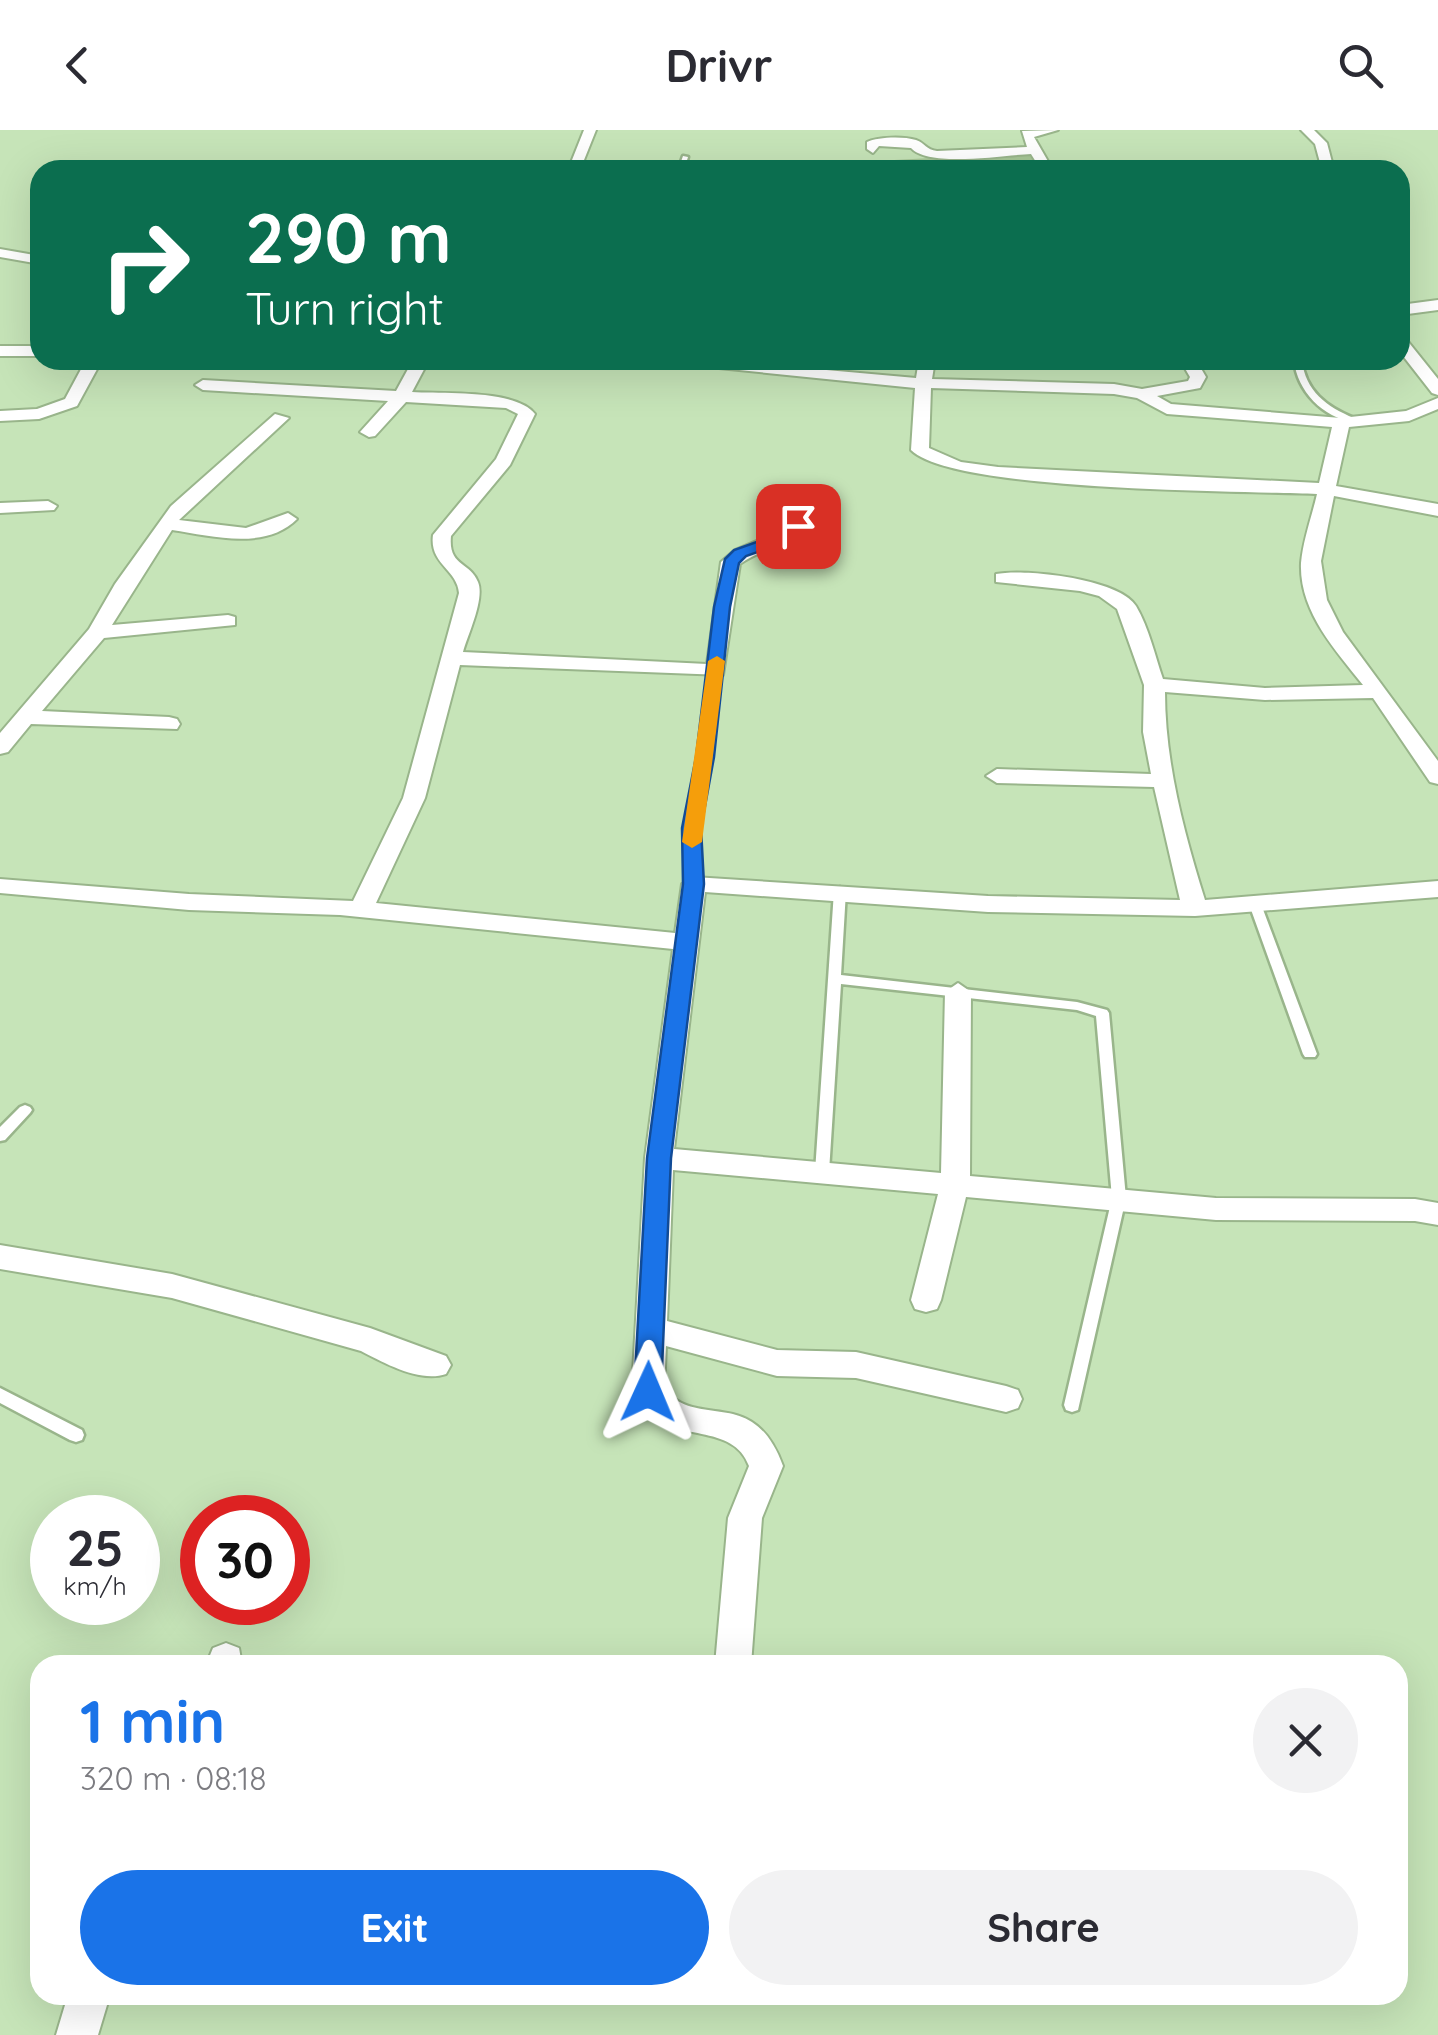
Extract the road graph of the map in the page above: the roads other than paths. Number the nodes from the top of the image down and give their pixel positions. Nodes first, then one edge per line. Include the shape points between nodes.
1 (590, 130) edge
2 (1052, 130) edge
3 (1307, 130) edge
4 (1022, 132) edge
5 (873, 149) dead end
6 (1033, 150) junction
7 (685, 157) dead end
8 (578, 160) edge
9 (684, 160) edge
10 (1040, 160) edge
11 (1325, 160) edge
12 (1, 254) edge
13 (30, 258) edge
14 (1438, 305) edge
15 (1410, 309) edge
16 (30, 350) edge
17 (0, 351) edge
18 (1410, 355) edge
19 (89, 370) edge
20 (415, 370) edge
21 (781, 370) edge
22 (927, 370) edge
23 (1194, 370) edge
24 (1299, 370) edge
25 (203, 384) dead end
26 (926, 384) junction
27 (1438, 390) edge
28 (1142, 394) junction
29 (401, 397) junction
30 (1438, 403) edge
31 (0, 416) edge
32 (282, 418) dead end
33 (1346, 421) junction
34 (370, 432) dead end
35 (1326, 489) junction
36 (801, 501) dead end
37 (48, 506) dead end
38 (0, 508) edge
39 (1438, 510) edge
40 (288, 518) dead end
41 (168, 524) junction
42 (1003, 578) dead end
43 (228, 621) dead end
44 (98, 632) junction
45 (452, 658) junction
46 (716, 671) junction
47 (1155, 685) junction
48 (1378, 691) junction
49 (25, 717) junction
50 (169, 724) dead end
51 (0, 747) edge
52 (997, 776) dead end
53 (1438, 777) edge
54 (1164, 781) junction
55 (694, 884) junction
56 (0, 886) edge
57 (1438, 889) edge
58 (840, 891) junction
59 (1255, 904) junction
60 (1196, 908) junction
61 (361, 909) junction
62 (686, 942) junction
63 (834, 979) junction
64 (958, 992) junction
65 (1310, 1054) dead end
66 (25, 1110) dead end
67 (0, 1136) edge
68 (659, 1158) junction
69 (822, 1172) junction
70 (955, 1184) junction
71 (1118, 1198) junction
72 (1438, 1214) edge
73 (0, 1257) edge
74 (926, 1300) dead end
75 (648, 1328) junction
76 (435, 1365) dead end
77 (0, 1395) edge
78 (1006, 1399) dead end
79 (1072, 1405) dead end
80 (76, 1435) dead end
81 (734, 1655) edge
82 (86, 2005) edge
83 (77, 2035) edge

1 - 8 street
2 - 4 street
3 - 11 street via 1321,143
4 - 6 street
5 - 6 street via 873,142 903,142 937,155
6 - 10 street
7 - 9 lane
12 - 13 street
14 - 15 street
16 - 17 street
18 - 27 street
19 - 31 street via 71,402 39,414
20 - 29 street
21 - 26 street
22 - 26 street
23 - 28 street via 1194,385
24 - 33 lane via 1319,402
25 - 29 street
26 - 28 street
26 - 35 street via 920,450 936,461 1026,475
28 - 33 street via 1182,412
29 - 34 street
29 - 45 street via 508,403 527,414 504,461 442,535 443,561 468,581
30 - 33 street via 1409,416
32 - 41 street
33 - 35 street
35 - 39 street
35 - 48 street via 1310,581 1338,644
36 - 46 street via 790,535 731,562
37 - 38 street
40 - 41 street via 257,535
41 - 44 street
42 - 47 street via 1081,584 1126,606
43 - 44 street
44 - 49 street
45 - 46 street
45 - 61 street via 414,798
46 - 55 lane via 692,828
47 - 48 street via 1265,694
47 - 54 street via 1154,732
48 - 53 street
49 - 50 street
49 - 51 street
52 - 54 street
54 - 60 street
55 - 58 street
55 - 62 street
56 - 61 street
57 - 59 street
58 - 60 street via 988,904
58 - 63 lane
59 - 60 street
59 - 65 lane
61 - 62 street
62 - 68 street
63 - 64 lane
63 - 69 lane
64 - 70 street
64 - 71 lane via 1102,1013
66 - 67 lane
68 - 69 street
68 - 75 street
69 - 70 street
70 - 71 street
70 - 74 street
71 - 72 street via 1248,1210
71 - 79 lane
73 - 76 street via 172,1286 370,1340
75 - 78 street via 776,1362 856,1365
75 - 81 street via 648,1392 656,1404 738,1430 759,1446 766,1466 744,1518
77 - 80 lane
82 - 83 street

